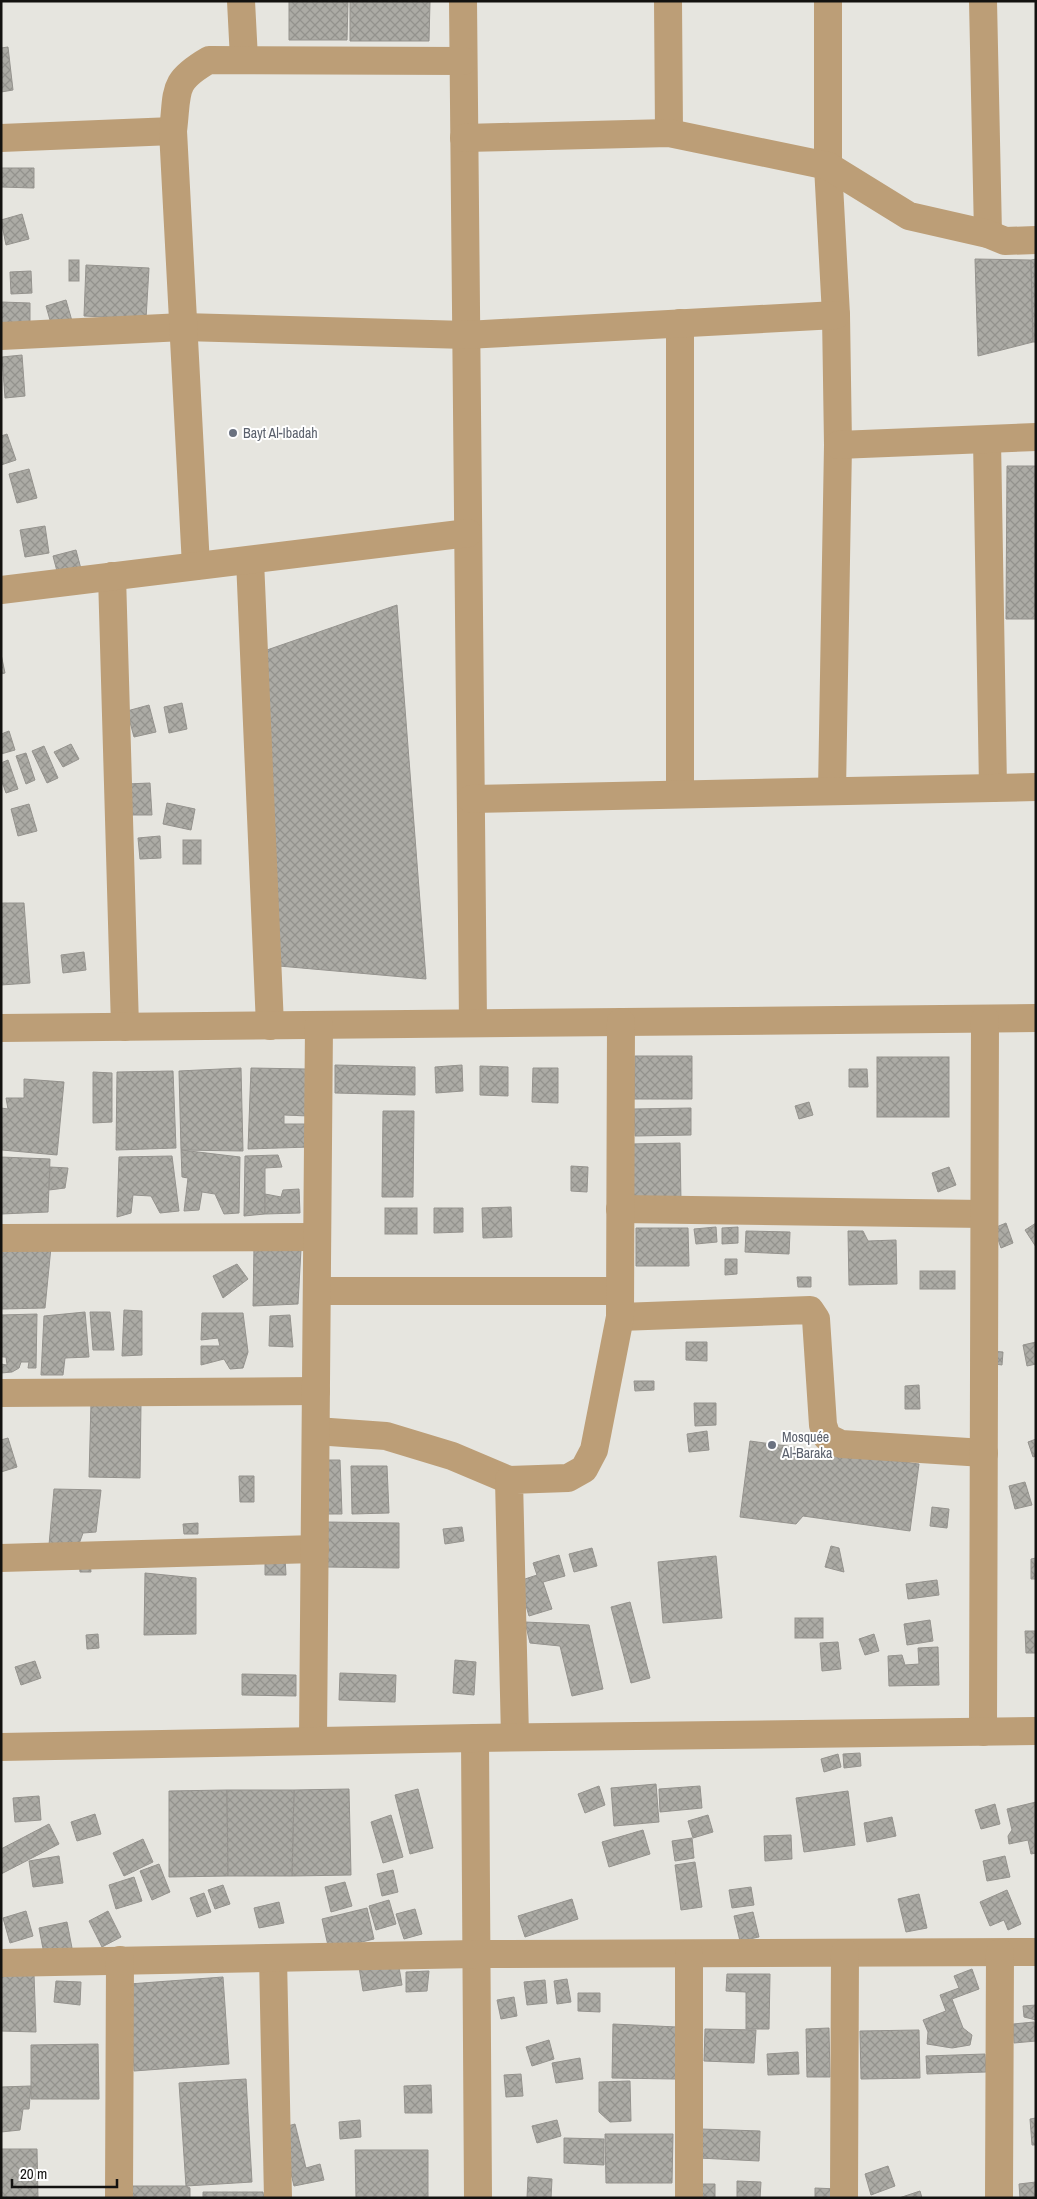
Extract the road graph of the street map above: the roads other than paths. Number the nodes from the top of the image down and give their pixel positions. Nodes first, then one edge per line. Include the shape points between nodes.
1 (241, 1) edge
2 (463, 1) edge
3 (668, 1) edge
4 (828, 1) edge
5 (983, 1) edge
6 (244, 59) junction
7 (463, 61) junction
8 (173, 131) junction
9 (669, 133) junction
10 (1, 138) edge
11 (464, 138) junction
12 (828, 166) junction
13 (988, 234) junction
14 (1036, 240) edge
15 (836, 315) junction
16 (680, 323) junction
17 (183, 327) junction
18 (1, 336) edge
19 (466, 336) junction
20 (1036, 437) edge
21 (987, 440) junction
22 (838, 445) junction
23 (468, 533) junction
24 (250, 560) junction
25 (196, 566) junction
26 (112, 576) junction
27 (1, 590) edge
28 (1036, 787) edge
29 (993, 788) junction
30 (832, 791) junction
31 (680, 794) junction
32 (471, 799) junction
33 (1036, 1018) edge
34 (985, 1019) junction
35 (621, 1022) junction
36 (473, 1023) junction
37 (319, 1025) junction
38 (270, 1026) junction
39 (125, 1027) junction
40 (1, 1028) edge
41 (620, 1210) junction
42 (984, 1214) junction
43 (1, 1238) edge
44 (317, 1238) junction
45 (316, 1291) junction
46 (620, 1304) junction
47 (316, 1391) junction
48 (1, 1393) edge
49 (316, 1431) junction
50 (984, 1453) junction
51 (508, 1480) junction
52 (315, 1549) junction
53 (1, 1558) edge
54 (1036, 1730) edge
55 (982, 1732) junction
56 (515, 1737) junction
57 (475, 1738) junction
58 (313, 1741) junction
59 (1, 1747) edge
60 (1036, 1952) edge
61 (845, 1953) junction
62 (1000, 1953) junction
63 (476, 1954) junction
64 (689, 1954) junction
65 (273, 1958) junction
66 (120, 1960) junction
67 (1, 1962) edge
68 (119, 2198) edge
69 (278, 2198) edge
70 (478, 2198) edge
71 (689, 2198) edge
72 (844, 2198) edge
73 (999, 2198) edge

1 - 6 street
2 - 7 street
3 - 9 street
4 - 12 street
5 - 13 street
6 - 7 street
6 - 8 street via 209,60 190,72 179,84
7 - 11 street
8 - 10 street
8 - 17 street
9 - 11 street
9 - 12 street
11 - 19 street
12 - 13 street via 909,216
12 - 15 street
13 - 14 street via 1004,241
15 - 16 street
15 - 22 street
16 - 19 street
16 - 31 street
17 - 18 street
17 - 19 street
17 - 25 street
19 - 23 street
20 - 21 street
21 - 22 street
21 - 29 street
22 - 30 street
23 - 24 street
23 - 32 street
24 - 25 street
24 - 38 street
25 - 26 street
26 - 27 street
26 - 39 street
28 - 29 street
29 - 30 street
30 - 31 street
31 - 32 street
32 - 36 street
33 - 34 street
34 - 35 street
34 - 42 street
35 - 36 street
35 - 41 street
36 - 37 street
37 - 38 street
37 - 44 street
38 - 39 street
39 - 40 street
41 - 42 street
41 - 46 street
42 - 50 street
43 - 44 street
44 - 45 street
45 - 46 street
45 - 47 street
46 - 50 street via 810,1310 816,1319 822,1425 827,1437 841,1444
46 - 51 street via 594,1450 584,1469 568,1478
47 - 48 street
47 - 49 street
49 - 51 street via 386,1436 452,1456
49 - 52 street
50 - 55 street
51 - 56 street
52 - 53 street
52 - 58 street
54 - 55 street
55 - 56 street
56 - 57 street
57 - 58 street
57 - 63 street
58 - 59 street
60 - 62 street
61 - 62 street
61 - 64 street
61 - 72 street
62 - 73 street
63 - 64 street
63 - 65 street
63 - 70 street
64 - 71 street
65 - 66 street
65 - 69 street
66 - 67 street
66 - 68 street

